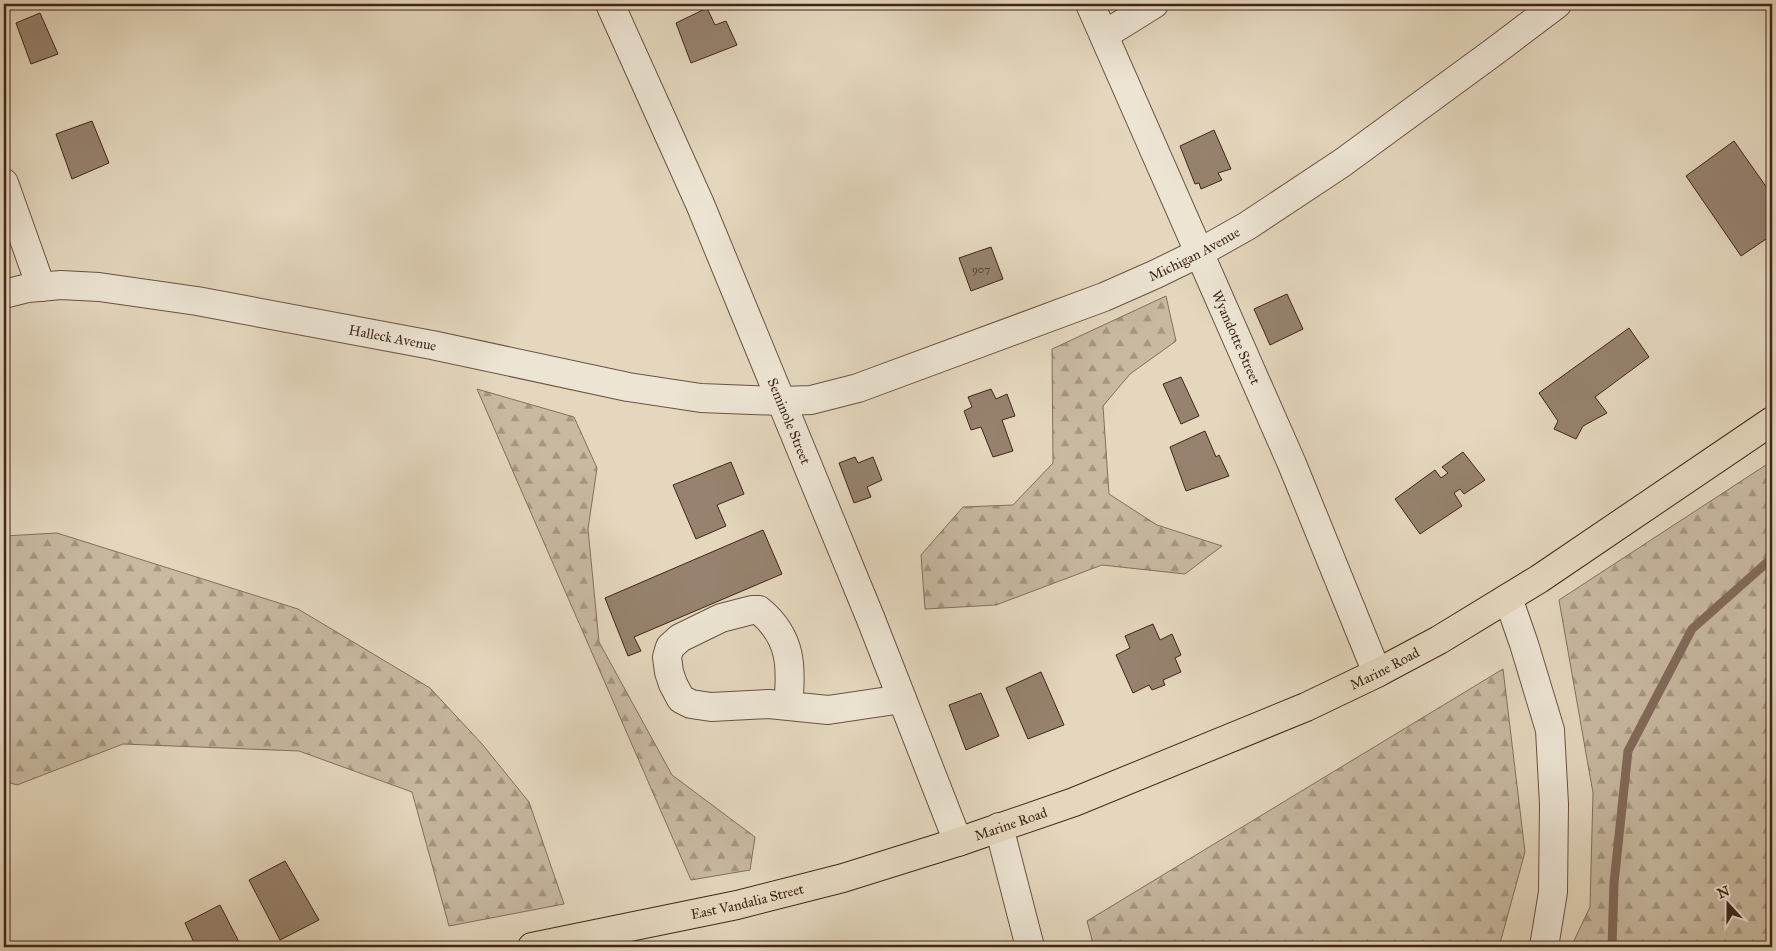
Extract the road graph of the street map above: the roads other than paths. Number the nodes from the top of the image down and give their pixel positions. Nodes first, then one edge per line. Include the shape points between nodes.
1 (610, 4) edge
2 (1090, 4) edge
3 (1154, 4) edge
4 (1557, 4) edge
5 (1104, 35) junction
6 (4, 183) edge
7 (1199, 253) junction
8 (41, 287) junction
9 (4, 294) edge
10 (780, 401) junction
11 (1772, 421) edge
12 (1508, 598) junction
13 (1377, 673) junction
14 (902, 700) junction
15 (788, 706) junction
16 (999, 827) junction
17 (958, 842) junction
18 (532, 947) edge
19 (1030, 947) edge
20 (1544, 947) edge

1 - 10 street, Seminole Street via 700,204
2 - 5 street, Wyandotte Street
3 - 5 street
4 - 7 street, Michigan Avenue via 1342,163 1247,226
5 - 7 street, Wyandotte Street
6 - 8 street
7 - 10 street, Michigan Avenue via 1104,297 858,388 811,400
7 - 13 street, Wyandotte Street via 1292,464
8 - 9 street, Halleck Avenue
8 - 10 street, Halleck Avenue via 99,287 197,301 432,345 628,387 701,398
10 - 14 street, Seminole Street
11 - 12 main road, Marine Road
12 - 13 main road, Marine Road via 1440,640
12 - 20 street via 1550,730 1554,892
13 - 16 main road, Marine Road via 1306,707 1083,798
14 - 15 street via 828,710
14 - 17 street, Seminole Street
15 - 15 street via 711,706 686,702 681,699 671,678 667,656 670,646 721,618 759,610 769,617 790,656 792,676
16 - 17 main road, Marine Road
16 - 19 street
17 - 18 main road, East Vandalia Street via 843,878 747,903

